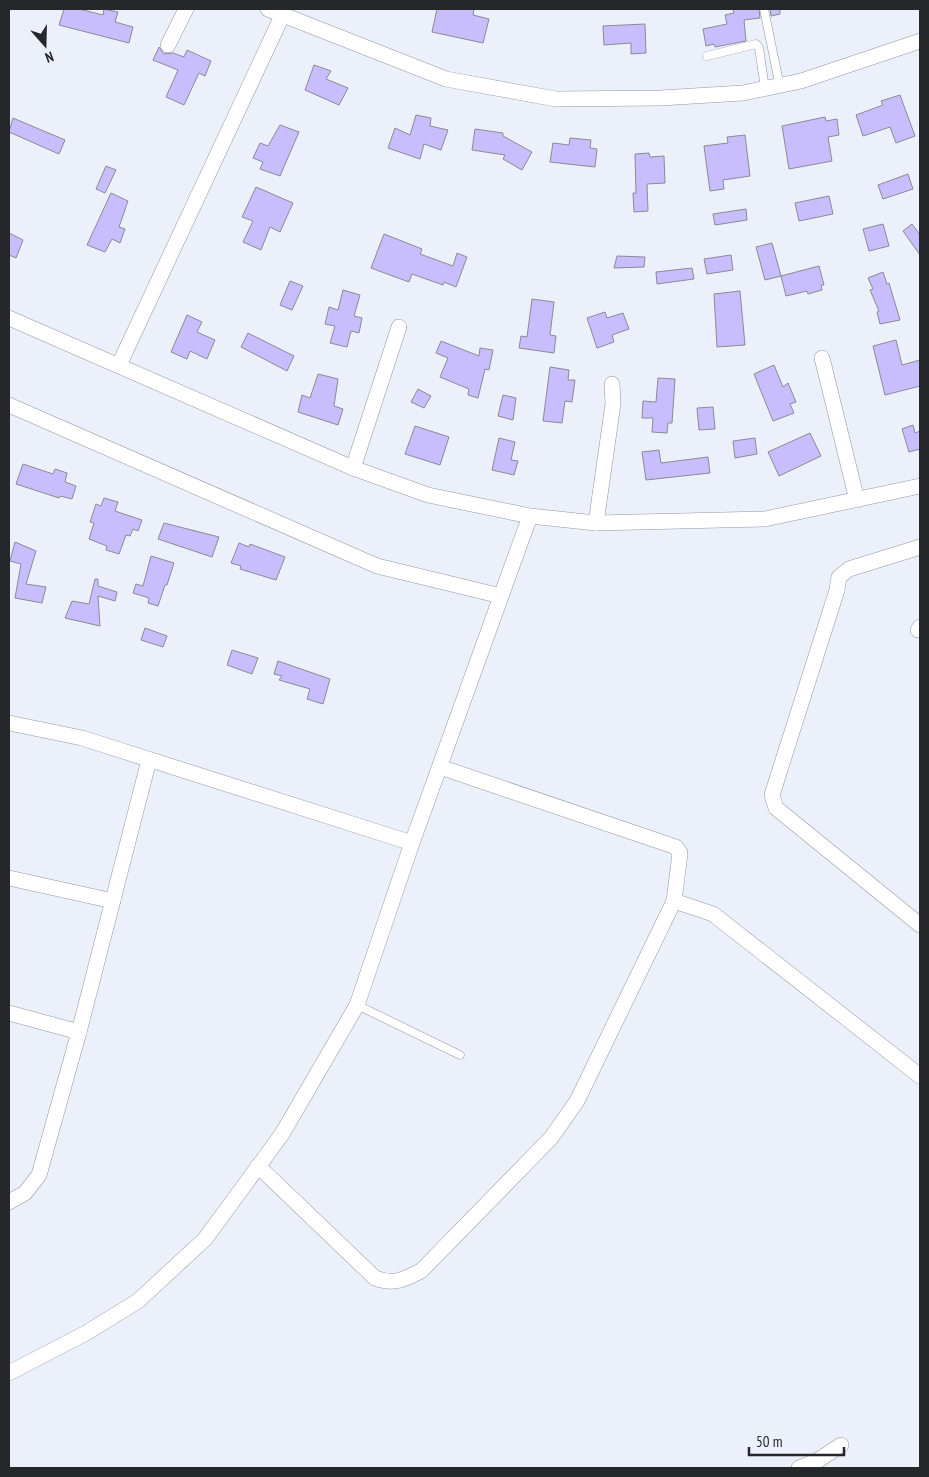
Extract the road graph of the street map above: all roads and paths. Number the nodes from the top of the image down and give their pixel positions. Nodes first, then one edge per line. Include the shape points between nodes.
1 (186, 9) edge
2 (268, 9) edge
3 (764, 9) edge
4 (282, 14) junction
5 (920, 41) edge
6 (168, 45) dead end
7 (707, 56) dead end
8 (772, 88) junction
9 (9, 318) edge
10 (398, 327) dead end
11 (822, 358) dead end
12 (119, 365) junction
13 (612, 384) dead end
14 (9, 405) edge
15 (353, 468) junction
16 (920, 486) edge
17 (858, 500) junction
18 (530, 516) junction
19 (596, 522) junction
20 (920, 548) edge
21 (501, 596) junction
22 (9, 723) edge
23 (149, 760) junction
24 (440, 767) junction
25 (412, 842) junction
26 (9, 878) edge
27 (113, 901) junction
28 (674, 901) junction
29 (920, 925) edge
30 (357, 1005) junction
31 (9, 1013) edge
32 (80, 1032) junction
33 (460, 1055) dead end
34 (920, 1076) edge
35 (258, 1166) junction
36 (9, 1202) edge
37 (9, 1373) edge
38 (840, 1445) dead end
39 (799, 1468) edge

1 - 6 street
2 - 4 street
3 - 8 lane
4 - 8 street via 446,78 556,99 660,98
4 - 12 street
5 - 8 street
7 - 8 lane via 756,44
9 - 12 street
10 - 15 street
11 - 17 street
12 - 15 street
13 - 19 street via 613,404
14 - 21 street via 377,566
15 - 18 street via 428,495
16 - 17 street
17 - 19 street via 765,519
18 - 19 street
18 - 21 street
20 - 29 street via 849,569 839,577 772,795 776,808
21 - 24 street
22 - 23 street via 82,738
23 - 25 street
23 - 27 street
24 - 25 street
24 - 28 street via 676,848 680,853
25 - 30 street
26 - 27 street
27 - 32 street
28 - 34 street via 713,914
28 - 35 street via 577,1101 551,1138 421,1272 400,1282 388,1283 375,1278
30 - 33 lane
30 - 35 street via 282,1134
31 - 32 street
32 - 36 street via 39,1175 25,1192
35 - 37 street via 206,1239 138,1301 86,1333
38 - 39 street via 817,1461

